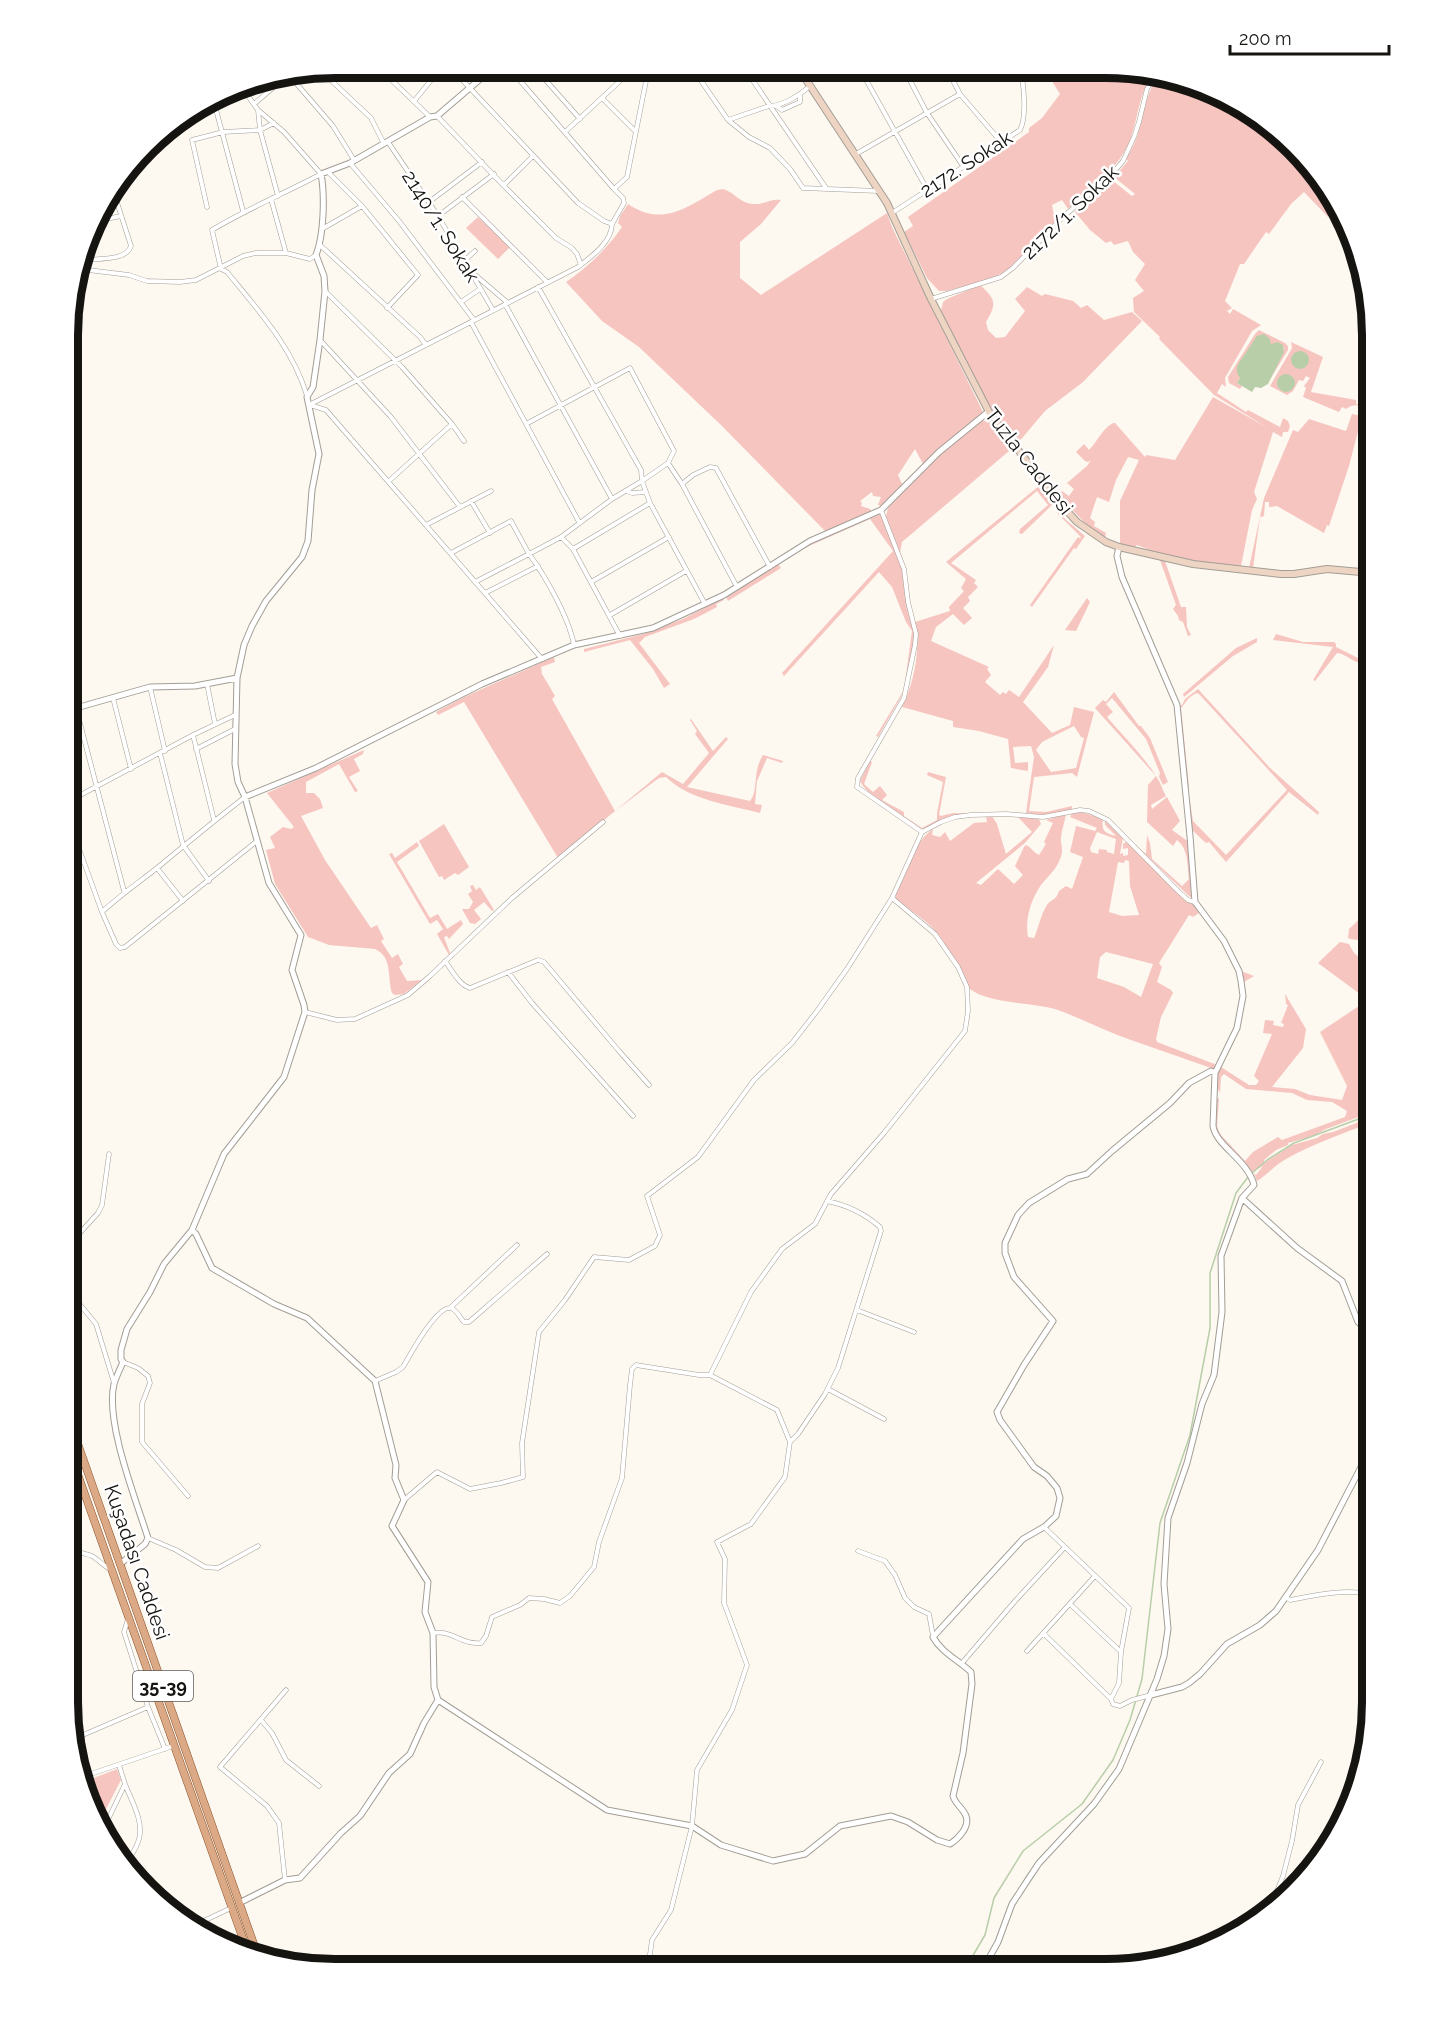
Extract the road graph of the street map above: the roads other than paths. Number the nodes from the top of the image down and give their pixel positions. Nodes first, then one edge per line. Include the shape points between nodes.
1 (329, 78) edge
2 (335, 78) edge
3 (390, 78) edge
4 (433, 78) edge
5 (460, 78) edge
6 (480, 78) edge
7 (518, 78) edge
8 (544, 78) edge
9 (625, 78) edge
10 (644, 78) edge
11 (699, 78) edge
12 (751, 78) edge
13 (805, 78) edge
14 (865, 78) edge
15 (909, 78) edge
16 (952, 78) edge
17 (1022, 78) edge
18 (294, 81) edge
19 (332, 81) junction
20 (1151, 82) edge
21 (277, 85) edge
22 (810, 86) junction
23 (470, 88) junction
24 (247, 94) edge
25 (960, 94) junction
26 (602, 98) junction
27 (415, 100) junction
28 (254, 104) junction
29 (769, 106) junction
30 (215, 107) edge
31 (258, 110) junction
32 (927, 113) junction
33 (437, 116) junction
34 (430, 117) junction
35 (580, 119) junction
36 (728, 120) junction
37 (273, 123) junction
38 (260, 130) junction
39 (895, 131) junction
40 (223, 132) junction
41 (566, 132) junction
42 (636, 132) junction
43 (1001, 142) junction
44 (386, 143) junction
45 (856, 154) junction
46 (533, 156) junction
47 (352, 161) junction
48 (482, 162) junction
49 (963, 166) junction
50 (328, 172) junction
51 (321, 174) junction
52 (494, 174) junction
53 (504, 186) junction
54 (826, 188) junction
55 (614, 189) junction
56 (927, 189) junction
57 (879, 191) junction
58 (278, 196) junction
59 (462, 197) junction
60 (271, 199) junction
61 (116, 200) edge
62 (429, 202) junction
63 (362, 206) junction
64 (207, 207) dead end
65 (243, 211) junction
66 (891, 213) junction
67 (121, 216) junction
68 (438, 216) junction
69 (105, 219) edge
70 (612, 224) junction
71 (322, 229) junction
72 (320, 245) junction
73 (475, 251) dead end
74 (286, 254) junction
75 (316, 255) junction
76 (90, 257) edge
77 (465, 260) junction
78 (581, 265) junction
79 (87, 267) edge
80 (221, 268) junction
81 (88, 270) joint
82 (472, 273) junction
83 (547, 282) junction
84 (538, 287) junction
85 (480, 289) junction
86 (326, 291) junction
87 (931, 299) junction
88 (461, 302) junction
89 (506, 303) junction
90 (387, 308) junction
91 (493, 310) junction
92 (473, 321) junction
93 (320, 340) junction
94 (426, 345) junction
95 (396, 361) junction
96 (359, 381) junction
97 (594, 387) junction
98 (307, 397) junction
99 (309, 405) junction
100 (560, 405) junction
101 (988, 412) junction
102 (452, 424) junction
103 (526, 424) junction
104 (464, 441) dead end
105 (420, 453) junction
106 (668, 463) junction
107 (389, 481) junction
108 (642, 481) junction
109 (682, 484) junction
110 (626, 490) junction
111 (491, 491) dead end
112 (646, 492) junction
113 (612, 499) junction
114 (471, 501) junction
115 (650, 503) junction
116 (460, 507) junction
117 (881, 510) junction
118 (579, 522) junction
119 (426, 525) junction
120 (490, 532) junction
121 (561, 537) junction
122 (669, 537) junction
123 (1119, 547) junction
124 (573, 549) junction
125 (451, 554) junction
126 (529, 554) junction
127 (538, 566) junction
128 (770, 567) junction
129 (686, 571) junction
130 (1362, 572) edge
131 (475, 582) junction
132 (591, 582) junction
133 (738, 588) junction
134 (485, 593) junction
135 (705, 604) junction
136 (610, 615) junction
137 (620, 636) junction
138 (574, 645) junction
139 (542, 659) junction
140 (237, 678) junction
141 (207, 683) junction
142 (150, 687) junction
143 (112, 698) junction
144 (78, 707) edge
145 (78, 715) edge
146 (236, 715) junction
147 (215, 724) junction
148 (235, 729) junction
149 (193, 735) junction
150 (196, 749) junction
151 (163, 752) junction
152 (131, 769) junction
153 (97, 786) junction
154 (245, 797) junction
155 (78, 798) edge
156 (214, 820) junction
157 (603, 822) dead end
158 (922, 832) junction
159 (258, 841) junction
160 (183, 845) junction
161 (78, 846) edge
162 (157, 868) junction
163 (209, 881) junction
164 (124, 891) junction
165 (892, 898) junction
166 (183, 901) junction
167 (1195, 902) junction
168 (102, 912) junction
169 (445, 961) junction
170 (508, 972) junction
171 (304, 1012) junction
172 (1215, 1073) junction
173 (649, 1085) dead end
174 (633, 1116) dead end
175 (109, 1154) dead end
176 (1242, 1197) junction
177 (827, 1201) junction
178 (192, 1230) junction
179 (78, 1235) edge
180 (517, 1245) dead end
181 (547, 1254) dead end
182 (78, 1301) edge
183 (450, 1308) junction
184 (857, 1310) junction
185 (1362, 1326) edge
186 (914, 1332) dead end
187 (123, 1362) junction
188 (710, 1375) junction
189 (375, 1381) junction
190 (114, 1384) junction
191 (828, 1389) junction
192 (884, 1419) dead end
193 (790, 1442) junction
194 (78, 1444) edge
195 (1362, 1466) edge
196 (78, 1475) edge
197 (188, 1496) dead end
198 (404, 1500) junction
199 (1044, 1527) junction
200 (148, 1538) junction
201 (258, 1546) dead end
202 (1064, 1548) junction
203 (78, 1551) edge
204 (858, 1551) dead end
205 (120, 1564) junction
206 (112, 1570) junction
207 (1094, 1577) junction
208 (1362, 1593) edge
209 (1287, 1598) junction
210 (1070, 1604) junction
211 (129, 1616) junction
212 (433, 1633) junction
213 (1043, 1633) junction
214 (933, 1637) junction
215 (1027, 1651) dead end
216 (1121, 1652) junction
217 (962, 1664) junction
218 (286, 1690) dead end
219 (1151, 1695) junction
220 (1111, 1699) junction
221 (438, 1700) junction
222 (148, 1707) junction
223 (261, 1720) junction
224 (80, 1736) edge
225 (174, 1746) junction
226 (165, 1749) junction
227 (1321, 1762) dead end
228 (119, 1765) junction
229 (89, 1775) edge
230 (125, 1784) junction
231 (319, 1786) dead end
232 (107, 1821) edge
233 (692, 1827) junction
234 (130, 1857) edge
235 (285, 1880) junction
236 (1277, 1893) edge
237 (239, 1904) junction
238 (231, 1908) junction
239 (202, 1922) edge
240 (242, 1941) edge
241 (254, 1946) edge
242 (649, 1959) edge
243 (989, 1959) edge

1 - 19 street, 2140/1. Sokak
2 - 19 street
3 - 27 street
4 - 27 street
5 - 23 street
6 - 23 street
7 - 41 street
8 - 35 street
9 - 26 street
10 - 42 street
11 - 36 street
12 - 29 street
13 - 22 main road, Tuzla Caddesi
14 - 39 street
15 - 32 street
16 - 25 street
17 - 43 street, 2172. Sokak via 1022,127
18 - 47 street via 333,126
19 - 44 street, 2140/1. Sokak via 371,118
20 - 87 street, 2172/1. Sokak via 1134,137 1123,161 1111,175 1001,277
21 - 28 street
22 - 29 street via 776,106
22 - 45 main road, Tuzla Caddesi
23 - 33 street
23 - 46 street
24 - 28 street
25 - 32 street
25 - 43 street
26 - 35 street
26 - 42 street
27 - 34 street
28 - 31 street
29 - 36 street
29 - 54 street
30 - 40 street
31 - 37 street
31 - 38 street
32 - 39 street
32 - 49 street
33 - 34 street
33 - 48 street
34 - 44 street
35 - 41 street
36 - 54 street via 748,137 770,148 803,188
37 - 38 street
37 - 51 street
38 - 40 street
38 - 58 street
39 - 45 street
39 - 56 street
40 - 64 street via 192,141
40 - 65 street
41 - 55 street
42 - 55 street via 627,177
43 - 49 street, 2172. Sokak
44 - 47 street
44 - 62 street, 2140/1. Sokak
45 - 57 main road, Tuzla Caddesi
46 - 53 street
46 - 70 street via 578,203
47 - 50 street
47 - 88 street
48 - 52 street
48 - 62 street
49 - 56 street, 2172. Sokak
50 - 51 street
50 - 63 street
51 - 58 street
51 - 71 street
52 - 53 street
52 - 59 street
53 - 78 street via 556,238 572,248
54 - 57 street
55 - 70 street via 624,203
56 - 66 street, 2172. Sokak
57 - 66 main road, Tuzla Caddesi
58 - 60 street
59 - 68 street
59 - 83 street
60 - 65 street
60 - 74 street
61 - 67 street
62 - 68 street, 2140/1. Sokak
63 - 71 street
63 - 90 street via 418,275
65 - 80 street via 212,230
66 - 87 main road, Tuzla Caddesi
67 - 69 street
67 - 76 street via 130,251 123,256
68 - 77 street, 2140/1. Sokak
70 - 78 street via 608,238
71 - 72 street
72 - 75 street
72 - 90 street
73 - 77 street
74 - 75 street via 310,259
74 - 80 street via 256,253
75 - 86 street
77 - 82 street, 2140/1. Sokak
78 - 83 street
79 - 81 street
80 - 81 street via 196,280 180,282 147,281 129,274
80 - 98 street via 278,337 301,377
82 - 85 street, 2140/1. Sokak
82 - 89 street
83 - 84 street
84 - 89 street
84 - 97 street
85 - 88 street
85 - 91 street, 2140/1. Sokak
86 - 93 street
86 - 95 street
87 - 101 main road, Tuzla Caddesi
88 - 92 street
89 - 91 street
89 - 100 street
90 - 94 street
91 - 92 street
92 - 94 street
92 - 103 street
93 - 96 street
93 - 98 street via 313,387
94 - 95 street
95 - 96 street
95 - 102 street
96 - 99 street
96 - 105 street
97 - 100 street
97 - 106 street via 630,369 674,451
97 - 108 street via 641,470
98 - 99 street
99 - 107 street via 326,410
99 - 140 street via 319,453 308,541 302,557 266,601 252,626
100 - 103 street
100 - 113 street
101 - 117 street via 939,452
101 - 123 main road, Tuzla Caddesi via 1077,522
102 - 104 street
102 - 105 street
103 - 118 street
105 - 107 street
105 - 116 street
106 - 108 street
106 - 109 street
107 - 119 street
108 - 110 street
108 - 112 street
109 - 128 street via 693,475 716,468
109 - 133 street
110 - 112 street
110 - 113 street
111 - 114 street
112 - 115 street
113 - 118 street
114 - 116 street
114 - 120 street
115 - 122 street
115 - 124 street
116 - 119 street
117 - 128 street via 822,535
117 - 158 street via 904,569 916,634 904,698 858,778 857,787
118 - 121 street
119 - 125 street
120 - 125 street
120 - 126 street via 511,521
121 - 124 street
121 - 126 street
122 - 129 street
122 - 132 street
123 - 130 main road, Tuzla Caddesi via 1245,571
123 - 167 street via 1122,577 1177,705
124 - 132 street
125 - 131 street
126 - 127 street
126 - 131 street
127 - 134 street
127 - 138 street
128 - 133 street
129 - 135 street
129 - 136 street
131 - 134 street
132 - 136 street
133 - 135 street
134 - 139 street
135 - 137 street via 653,628
136 - 137 street
137 - 138 street
138 - 139 street
139 - 154 street via 482,684 316,768
140 - 141 street
140 - 146 street
141 - 142 street
141 - 147 street
142 - 143 street
142 - 151 street
143 - 144 street
143 - 152 street
145 - 153 street
146 - 147 street
146 - 148 street
147 - 149 street
148 - 150 street
148 - 154 street via 235,764
149 - 150 street
149 - 151 street
150 - 156 street
151 - 152 street
151 - 160 street
152 - 153 street
153 - 155 street
153 - 164 street
154 - 156 street
154 - 159 street
156 - 160 street
157 - 169 street via 512,898
158 - 165 street
158 - 167 street via 971,815 1043,817 1089,811 1108,820 1178,891
159 - 163 street
159 - 171 street via 269,883 301,935 292,970
160 - 162 street
160 - 163 street
161 - 168 street
162 - 164 street
162 - 166 street
163 - 166 street
164 - 168 street
165 - 177 street via 935,934 958,967 967,987 969,1011 965,1031
165 - 198 street via 817,1011 792,1043 754,1080 699,1157 648,1196 660,1235 656,1246 629,1260 594,1257 539,1332 522,1443 523,1476 470,1489 437,1472
166 - 168 street via 122,948 116,944
167 - 172 street via 1224,940 1239,971 1243,996 1237,1028
169 - 170 street via 466,988
169 - 171 street via 408,995 362,1017 337,1020
170 - 173 street via 538,960 544,962
170 - 174 street
171 - 178 street via 284,1077 224,1154
172 - 176 street via 1214,1131 1249,1171 1254,1185
172 - 199 street via 1211,1071 1188,1083 1088,1174 1068,1179 1029,1203 1018,1215 1005,1243 1014,1277 1053,1321 997,1412 1034,1467 1057,1488 1060,1498 1056,1516
175 - 179 street via 102,1205
176 - 185 street via 1297,1248 1342,1281
176 - 219 street via 1221,1256 1222,1312 1214,1375 1168,1518 1164,1584 1168,1629
177 - 184 street via 842,1204 880,1227
177 - 188 street via 815,1224 782,1249 751,1292
178 - 187 street via 164,1264 127,1329 121,1350
178 - 189 street via 212,1268 307,1318
180 - 183 street
181 - 183 street via 469,1322
182 - 190 street via 96,1324
183 - 189 street via 436,1316 403,1366
184 - 186 street
184 - 191 street
187 - 190 street
187 - 197 street via 138,1368 150,1383 142,1404 142,1442
188 - 193 street via 777,1410
188 - 212 street via 636,1365 632,1369 622,1478 598,1542 594,1567 570,1596 560,1603 529,1598 492,1617 481,1643 470,1644 450,1634
189 - 198 street via 396,1465 395,1478
190 - 200 street via 116,1437
191 - 192 street
191 - 193 street
193 - 233 street via 785,1477 751,1524 717,1542 725,1559 724,1603 747,1665 732,1710 697,1770
194 - 205 main road, Kuşadası Caddesi / 35-39
195 - 209 street via 1318,1550
196 - 206 main road, Kuşadası Caddesi / 35-39
198 - 212 street via 392,1526 428,1582 425,1612
199 - 202 street
199 - 214 street via 1023,1539
200 - 201 street via 205,1568 218,1568
200 - 205 street
202 - 207 street
202 - 217 street
203 - 206 street via 95,1557
204 - 214 street via 885,1561 904,1598 929,1614
205 - 237 main road, Kuşadası Caddesi / 35-39
206 - 211 main road, Kuşadası Caddesi / 35-39
207 - 210 street
207 - 216 street via 1129,1608
208 - 209 street
209 - 219 street via 1260,1625 1227,1644 1189,1683
210 - 213 street
210 - 216 street
211 - 222 street via 124,1632
211 - 225 main road, Kuşadası Caddesi / 35-39
212 - 221 street via 434,1687
213 - 215 street
213 - 220 street
214 - 217 street via 938,1647
216 - 220 street via 1119,1683
217 - 233 street via 971,1672 972,1684 953,1796 967,1822 950,1844 891,1815 840,1826 805,1854 773,1861 721,1845
218 - 223 street
219 - 220 street via 1120,1706
219 - 243 street via 1119,1769 1094,1804 1039,1863 1012,1904
221 - 233 street via 607,1810
221 - 235 street via 410,1754 389,1773 360,1816 300,1878
222 - 224 street
222 - 226 street
223 - 231 street via 286,1760
223 - 235 street via 220,1767 267,1806 279,1823
225 - 226 street
225 - 238 main road, Kuşadası Caddesi / 35-39
226 - 228 street
227 - 236 street via 1298,1804
228 - 229 street
228 - 230 street
230 - 232 street
230 - 234 street via 140,1822 139,1840
233 - 242 street via 670,1910 652,1940
235 - 237 street
237 - 241 main road, Kuşadası Caddesi / 35-39
238 - 239 street
238 - 240 main road, Kuşadası Caddesi / 35-39

